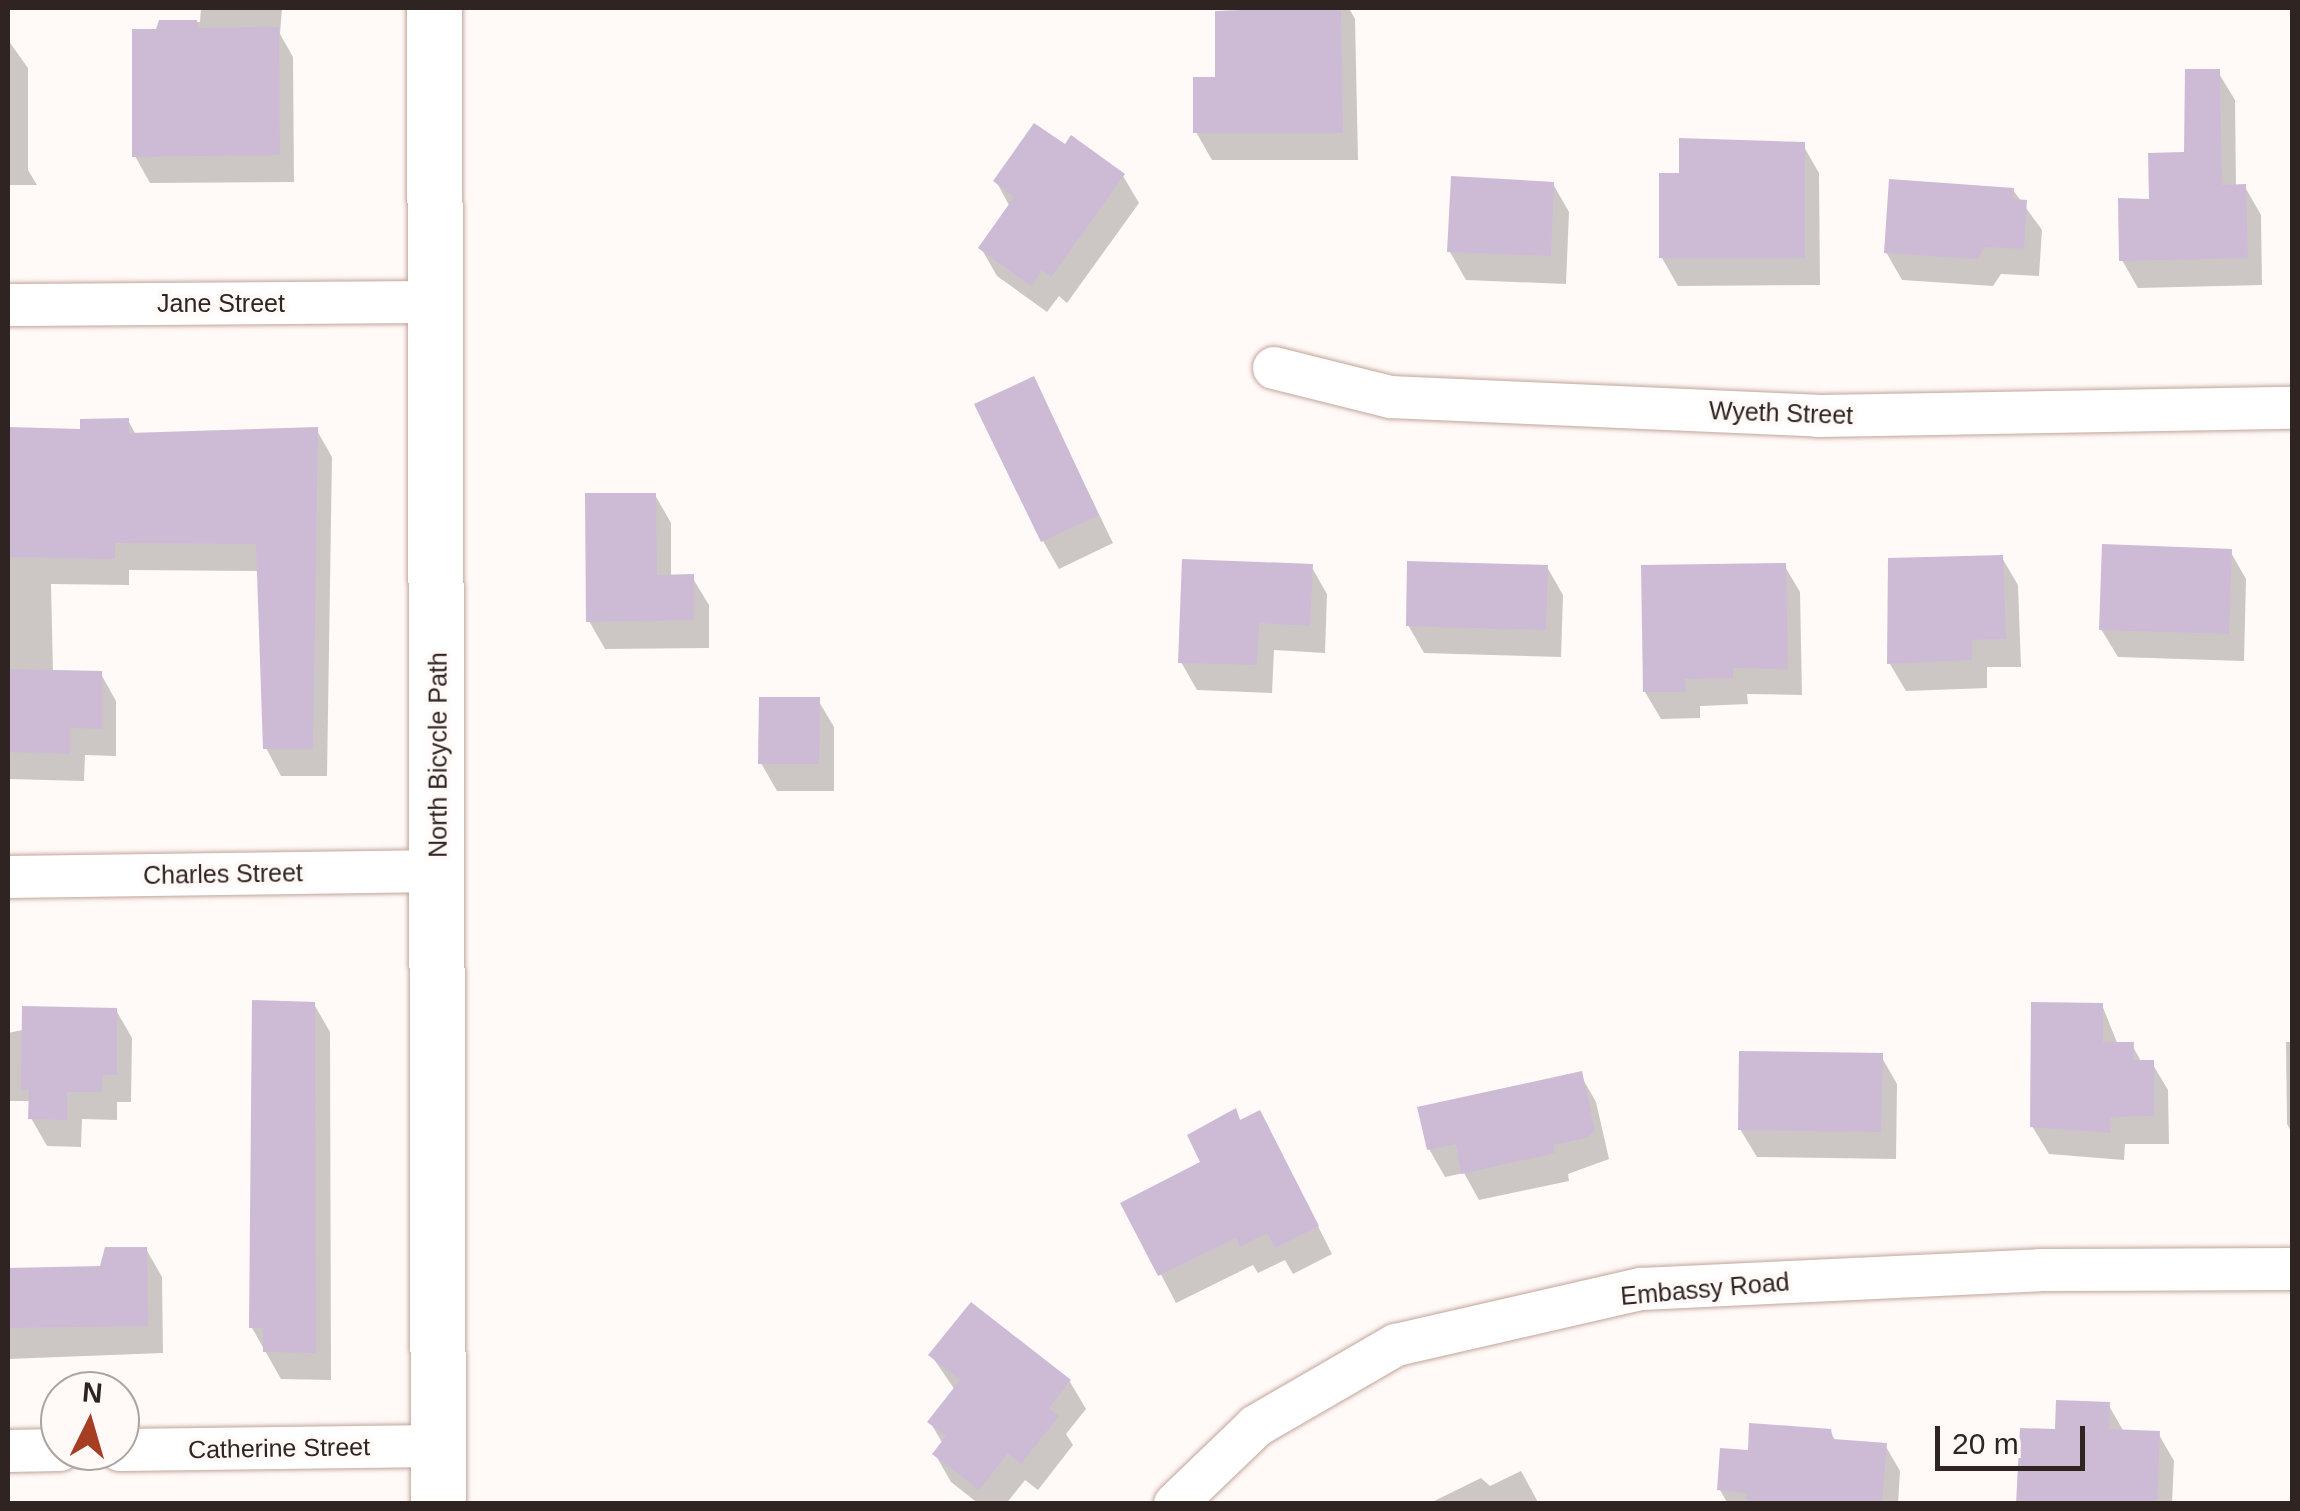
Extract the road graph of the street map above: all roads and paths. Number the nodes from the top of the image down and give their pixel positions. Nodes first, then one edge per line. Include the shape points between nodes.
1 (434, 8) edge
2 (435, 302) junction
3 (8, 305) edge
4 (1274, 368) dead end
5 (2292, 408) edge
6 (439, 870) junction
7 (8, 877) edge
8 (2292, 1269) edge
9 (438, 1446) junction
10 (40, 1450) edge
11 (140, 1450) edge
12 (8, 1451) edge
13 (438, 1504) edge
14 (1175, 1504) edge

1 - 2 street, North Bicycle Path
2 - 3 street, Jane Street
2 - 6 street, North Bicycle Path
4 - 5 street, Wyeth Street via 1390,397 1817,416
6 - 7 street, Charles Street
6 - 9 street, North Bicycle Path
8 - 14 street, Embassy Road via 2040,1270 1641,1289 1396,1345 1256,1426
9 - 11 street, Catherine Street
9 - 13 street, North Bicycle Path
10 - 12 street

